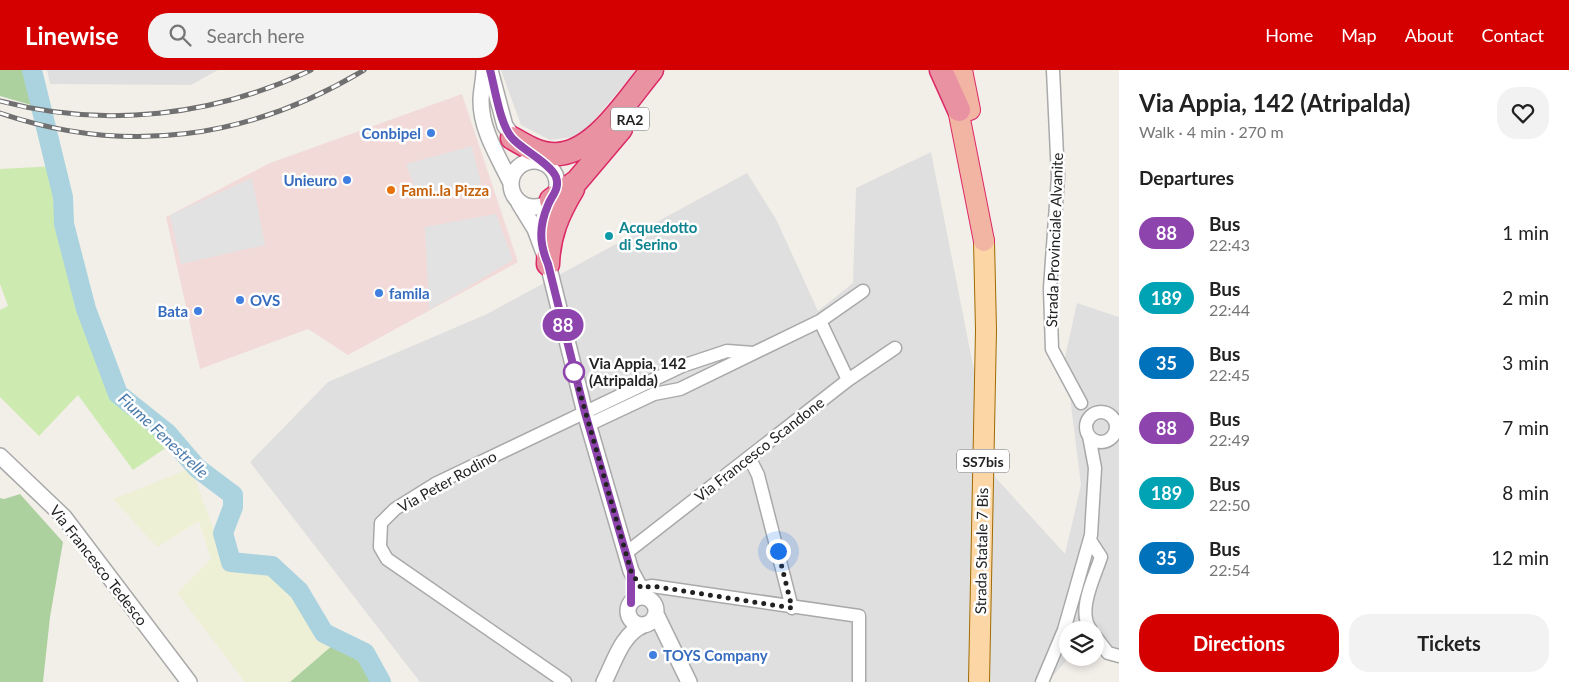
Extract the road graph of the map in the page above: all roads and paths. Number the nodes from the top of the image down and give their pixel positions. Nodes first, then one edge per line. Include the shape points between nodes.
1 (484, 70) edge
2 (490, 70) edge
3 (669, 70) edge
4 (941, 70) edge
5 (949, 70) edge
6 (962, 70) edge
7 (1053, 70) edge
8 (647, 76) edge
9 (964, 109) junction
10 (599, 135) junction
11 (512, 138) junction
12 (542, 162) junction
13 (583, 174) junction
14 (510, 181) junction
15 (550, 201) junction
16 (519, 203) junction
17 (984, 241) joint
18 (544, 254) junction
19 (863, 291) dead end
20 (820, 321) junction
21 (895, 348) dead end
22 (754, 353) junction
23 (652, 380) junction
24 (848, 380) junction
25 (660, 392) junction
26 (1081, 403) junction
27 (1101, 412) junction
28 (586, 419) junction
29 (1115, 428) edge
30 (1088, 431) junction
31 (0, 456) edge
32 (749, 457) junction
33 (1094, 468) junction
34 (1090, 540) junction
35 (626, 553) junction
36 (636, 601) junction
37 (792, 608) junction
38 (650, 621) junction
39 (1087, 621) edge
40 (626, 638) junction
41 (1104, 648) edge
42 (1119, 656) edge
43 (189, 682) edge
44 (565, 682) edge
45 (604, 682) edge
46 (689, 682) edge
47 (859, 682) edge
48 (980, 682) edge
49 (1042, 682) edge

1 - 14 street via 482,114
2 - 11 street via 505,126
3 - 13 highway, RA2
4 - 9 highway
5 - 9 highway, SS7bis
6 - 9 highway, SS7bis
7 - 26 street, Strada Provinciale Alvanite via 1058,177 1050,288 1052,349
8 - 10 highway
9 - 17 highway, SS7bis
10 - 11 highway via 581,147 559,154 531,148
10 - 12 highway via 580,156
11 - 12 street
12 - 14 street via 532,161 517,167
12 - 15 street via 550,167 556,179 555,194
13 - 15 highway
13 - 18 highway via 554,225
14 - 16 street via 512,195
15 - 16 street via 532,208
15 - 18 street via 541,228
16 - 18 street
17 - 48 main road, Strada Statale 7 Bis / SS7bis via 986,330
18 - 28 street
19 - 20 street
20 - 22 street
20 - 24 street
21 - 24 street, Via Francesco Scandone
22 - 23 street via 728,351
22 - 25 street via 680,389
23 - 25 street
23 - 28 street
24 - 32 street, Via Francesco Scandone
25 - 28 street
26 - 27 street
26 - 30 street, Strada Provinciale Alvanite
27 - 29 street
27 - 30 street via 1093,415
28 - 35 street
28 - 44 street, Via Peter Rodino via 518,443 435,484 395,509 381,523 379,538 387,559
29 - 30 street via 1098,441
29 - 33 street
30 - 33 street, Strada Provinciale Alvanite
31 - 43 street, Via Francesco Tedesco via 64,517
32 - 35 street, Via Francesco Scandone
32 - 37 street via 758,474
33 - 34 street
34 - 39 street via 1101,557 1085,609
34 - 49 street via 1064,630
35 - 36 street
36 - 37 street via 652,586
36 - 38 street via 655,605
36 - 38 street via 635,624
36 - 40 street
37 - 47 street via 859,616
38 - 40 street
38 - 46 street via 664,631
40 - 45 street
41 - 42 street via 1108,653

